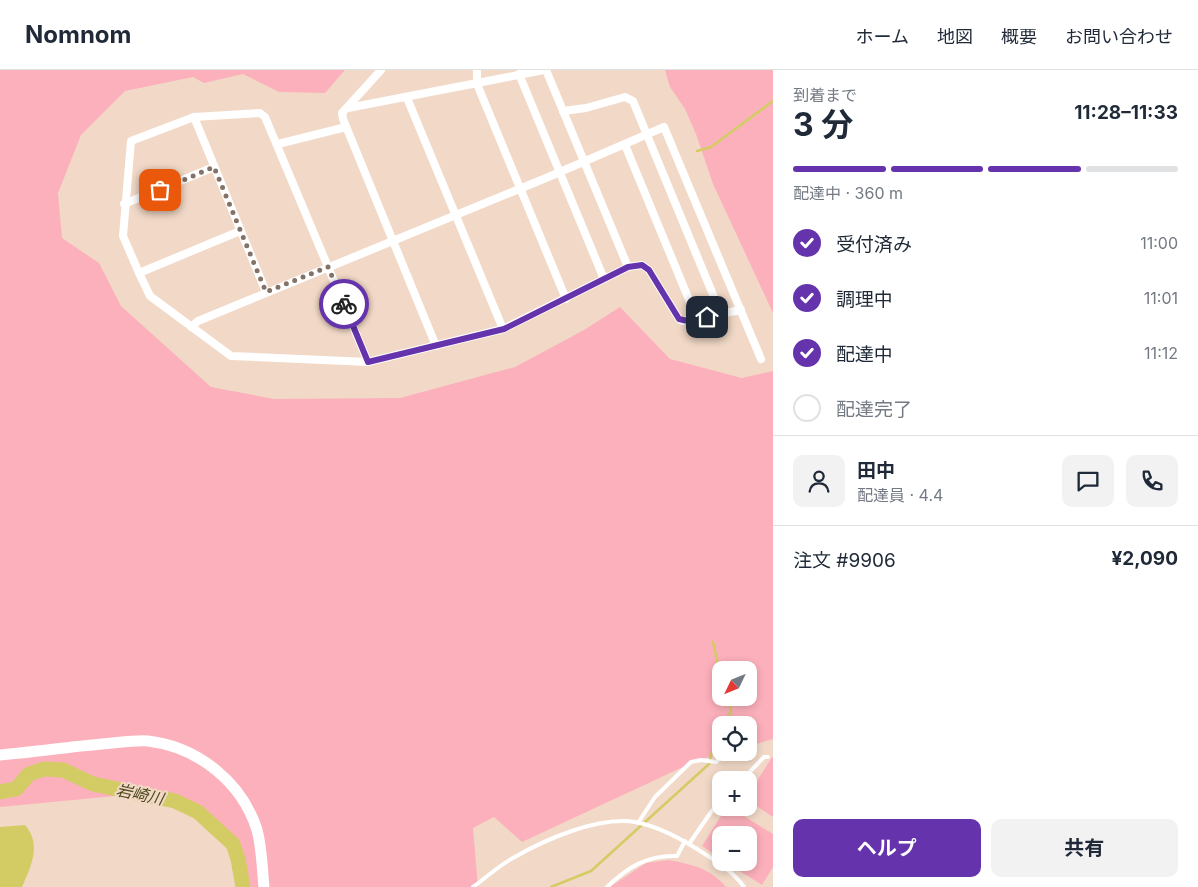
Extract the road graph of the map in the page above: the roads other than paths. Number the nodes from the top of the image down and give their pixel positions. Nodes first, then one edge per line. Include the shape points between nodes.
1 (381, 70) edge
2 (477, 70) edge
3 (545, 70) edge
4 (528, 71) edge
5 (519, 74) junction
6 (477, 84) junction
7 (407, 98) junction
8 (348, 108) junction
9 (563, 111) junction
10 (194, 117) junction
11 (346, 127) junction
12 (646, 135) junction
13 (278, 144) junction
14 (625, 145) junction
15 (584, 161) junction
16 (214, 167) junction
17 (560, 171) junction
18 (520, 188) junction
19 (124, 204) junction
20 (456, 215) junction
21 (240, 231) junction
22 (393, 240) junction
23 (328, 267) junction
24 (628, 267) junction
25 (139, 273) junction
26 (604, 280) junction
27 (266, 292) junction
28 (566, 299) junction
29 (741, 310) junction
30 (721, 314) junction
31 (697, 319) junction
32 (191, 327) junction
33 (504, 329) junction
34 (436, 346) junction
35 (761, 359) dead end
36 (368, 362) junction
37 (0, 755) edge
38 (768, 757) dead end
39 (717, 761) edge
40 (751, 771) edge
41 (712, 812) edge
42 (638, 823) junction
43 (687, 842) junction
44 (264, 887) edge
45 (473, 887) edge
46 (607, 887) edge
47 (744, 887) edge

1 - 8 street
2 - 6 street
3 - 4 street
3 - 9 street
4 - 5 street
5 - 6 street
5 - 17 street
6 - 7 street
6 - 18 street
7 - 8 street
7 - 20 street
8 - 11 street via 342,113
9 - 12 street via 625,97 633,101
9 - 15 street
10 - 13 street via 260,113
10 - 16 street
10 - 19 street via 131,141
11 - 13 street
11 - 22 street
12 - 14 street
12 - 29 street via 664,127
12 - 30 street
13 - 23 street
14 - 15 street
14 - 31 street
15 - 17 street
15 - 24 street
16 - 19 street
16 - 21 street
17 - 18 street
17 - 26 street
18 - 20 street
18 - 28 street
19 - 25 street via 123,236
20 - 22 street
20 - 33 street
21 - 25 street
21 - 27 street
22 - 23 street
22 - 34 street
23 - 27 street
23 - 36 street
24 - 26 street
24 - 31 street via 646,266 679,319
25 - 32 street via 150,296
26 - 28 street
27 - 32 street
28 - 33 street
29 - 30 street
29 - 35 street
30 - 31 street
32 - 36 street via 231,356
33 - 34 street
34 - 36 street
37 - 44 street via 146,741 193,754 227,780 249,811 260,848
38 - 40 lane via 764,757
39 - 42 lane via 692,762 655,797
41 - 43 lane
42 - 43 lane
42 - 45 lane via 611,821 587,826 534,846
43 - 46 lane via 677,856 642,861
43 - 47 lane via 733,874

